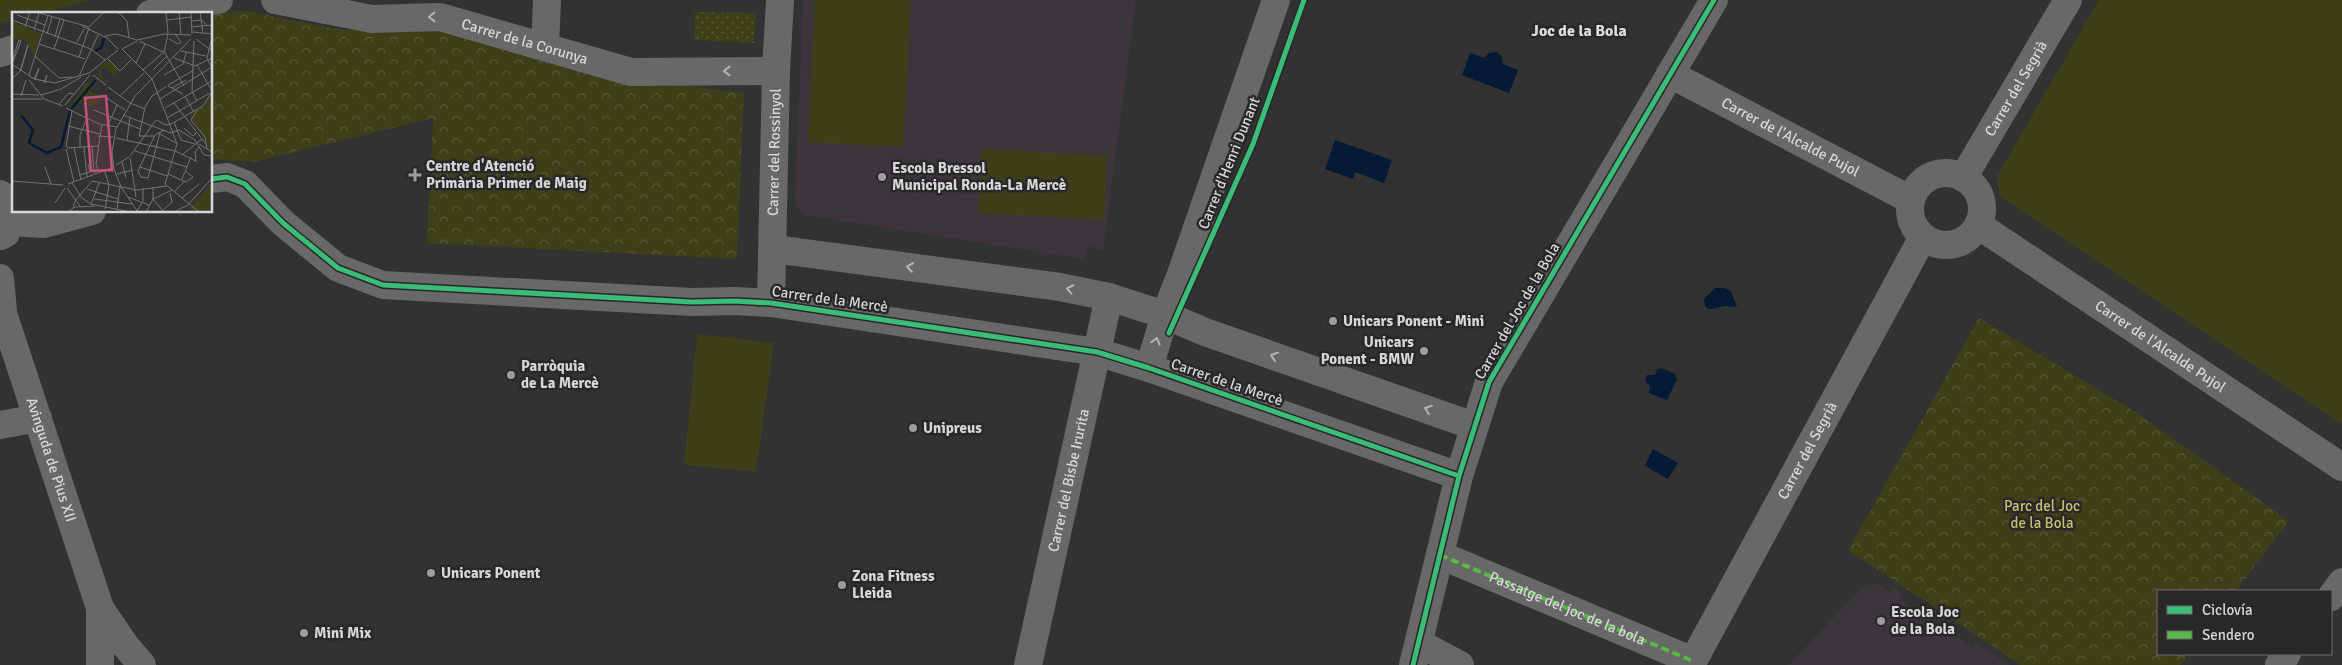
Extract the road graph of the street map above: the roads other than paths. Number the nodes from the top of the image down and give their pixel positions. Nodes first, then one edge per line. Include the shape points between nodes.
1 (218, 0) edge
2 (275, 0) edge
3 (547, 0) edge
4 (780, 0) edge
5 (1276, 0) edge
6 (1714, 0) edge
7 (2068, 0) edge
8 (158, 12) edge
9 (546, 47) junction
10 (776, 72) junction
11 (1670, 74) junction
12 (1963, 178) junction
13 (212, 179) edge
14 (0, 194) edge
15 (1911, 200) junction
16 (88, 212) edge
17 (1978, 225) junction
18 (5, 229) edge
19 (1923, 238) junction
20 (774, 249) junction
21 (0, 278) edge
22 (1110, 297) junction
23 (771, 303) junction
24 (2, 308) edge
25 (1165, 315) junction
26 (1096, 352) junction
27 (1149, 368) junction
28 (38, 418) junction
29 (0, 424) edge
30 (1474, 426) junction
31 (2342, 467) edge
32 (1459, 476) junction
33 (1440, 555) junction
34 (2342, 582) edge
35 (2332, 596) edge
36 (100, 608) junction
37 (1416, 654) edge
38 (1692, 663) edge
39 (100, 665) edge
40 (142, 665) edge
41 (1028, 665) edge
42 (1460, 665) edge

1 - 8 street
9 -> 2 street, Carrer de la Corunya via 440,17 372,19
3 - 9 street
4 - 10 street, Carrer del Rossinyol
5 - 25 street, Carrer d'Henri Dunant
6 - 11 street, Carrer del Joc de la Bola
7 - 12 street, Carrer del Segrià
10 -> 9 street, Carrer de la Corunya via 631,72
10 - 20 street, Carrer del Rossinyol
11 - 15 street, Carrer de l'Alcalde Pujol
11 - 30 street, Carrer del Joc de la Bola via 1489,382
12 - 15 street via 1942,174 1932,176 1916,190
12 - 17 street via 1972,184 1980,198
13 - 23 street, Carrer de la Mercè via 227,177 245,184 284,223 338,268 383,285 692,302
14 - 18 street
15 - 19 street via 1911,220
16 - 18 street via 44,224
17 - 19 street via 1964,240 1954,245
17 - 31 street, Carrer de l'Alcalde Pujol
19 - 38 street, Carrer del Segrià
22 -> 20 street via 1051,286
20 - 23 street, Carrer del Rossinyol
21 - 24 street, Avinguda de Pius XII
22 - 25 street
22 - 26 street, Carrer del Bisbe Irurita
23 - 26 street, Carrer de la Mercè
24 - 28 street, Avinguda de Pius XII
27 -> 25 street
30 -> 25 street
26 - 27 street, Carrer de la Mercè
26 - 41 street, Carrer del Bisbe Irurita
27 - 32 street, Carrer de la Mercè
28 - 29 street
28 - 36 street, Avinguda de Pius XII
30 - 32 street, Carrer del Joc de la Bola
32 - 33 street, Carrer del Joc de la Bola
33 - 37 street, Carrer del Joc de la Bola
33 - 38 street, Passatge del joc de la bola
34 - 35 street
36 - 39 street
36 - 40 street
37 - 42 street

